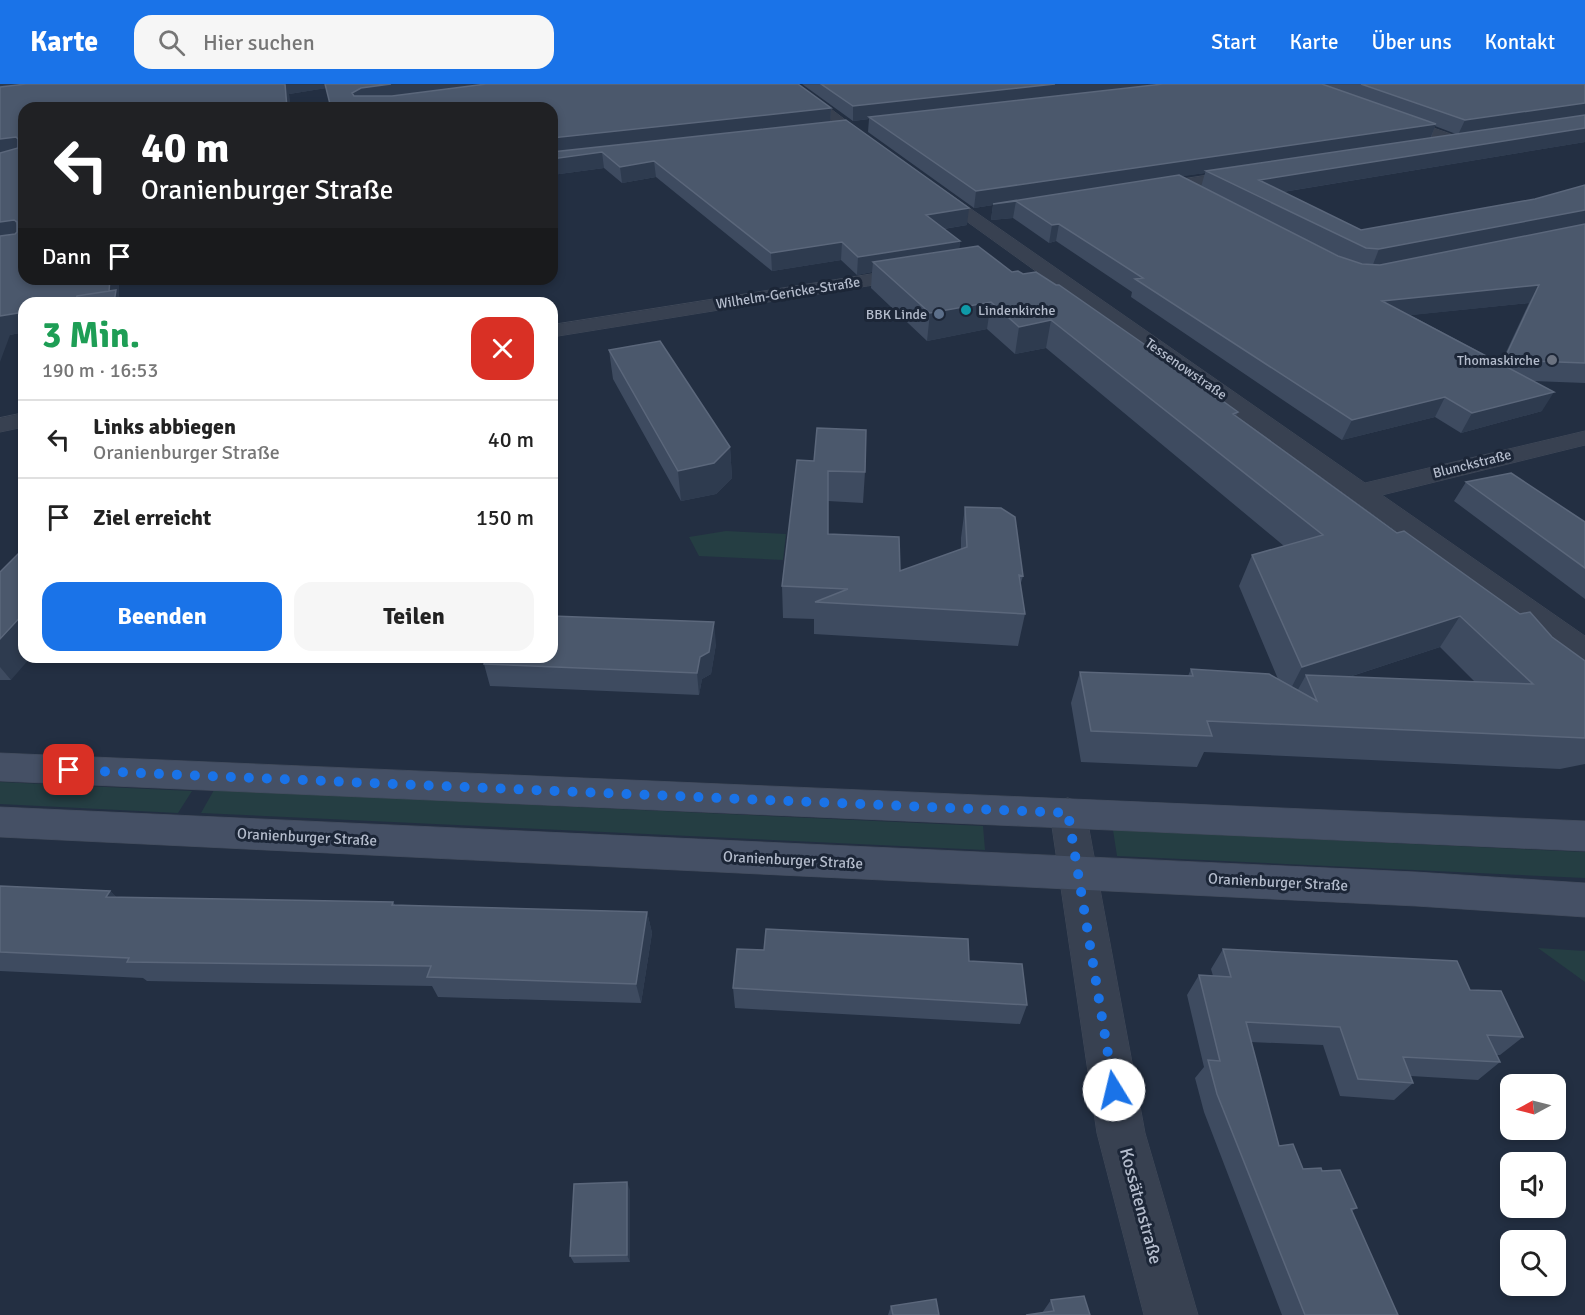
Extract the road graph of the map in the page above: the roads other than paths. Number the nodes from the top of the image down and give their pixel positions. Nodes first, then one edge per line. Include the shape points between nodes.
1 (790, 84) edge
2 (1378, 113) edge
3 (866, 125) edge
4 (838, 127) junction
5 (1422, 147) edge
6 (884, 154) edge
7 (1260, 172) edge
8 (922, 182) edge
9 (1179, 185) junction
10 (1135, 192) edge
11 (1209, 201) edge
12 (997, 212) edge
13 (969, 216) junction
14 (1025, 256) junction
15 (996, 260) edge
16 (939, 269) edge
17 (558, 330) edge
18 (18, 421) edge
19 (0, 424) edge
20 (1585, 438) edge
21 (1360, 492) junction
22 (1585, 651) edge
23 (0, 767) edge
24 (1068, 813) junction
25 (0, 822) edge
26 (1585, 836) edge
27 (1078, 873) junction
28 (1585, 900) edge
29 (1171, 1315) edge

1 - 4 street
2 - 5 street via 1463,140
3 - 4 street
4 - 6 street
7 - 9 street
8 - 13 street, Tessenowstraße
9 - 10 street
9 - 11 street
12 - 13 street
13 - 14 street, Tessenowstraße
14 - 15 street
14 - 21 street, Tessenowstraße
16 - 17 street, Wilhelm-Gericke-Straße
18 - 19 street
20 - 21 street, Blunckstraße
21 - 22 street, Tessenowstraße
23 - 24 main road
24 - 26 main road
24 - 27 street, Kossätenstraße
25 - 27 main road, Oranienburger Straße
27 - 28 main road, Oranienburger Straße
27 - 29 street, Kossätenstraße via 1121,1133

